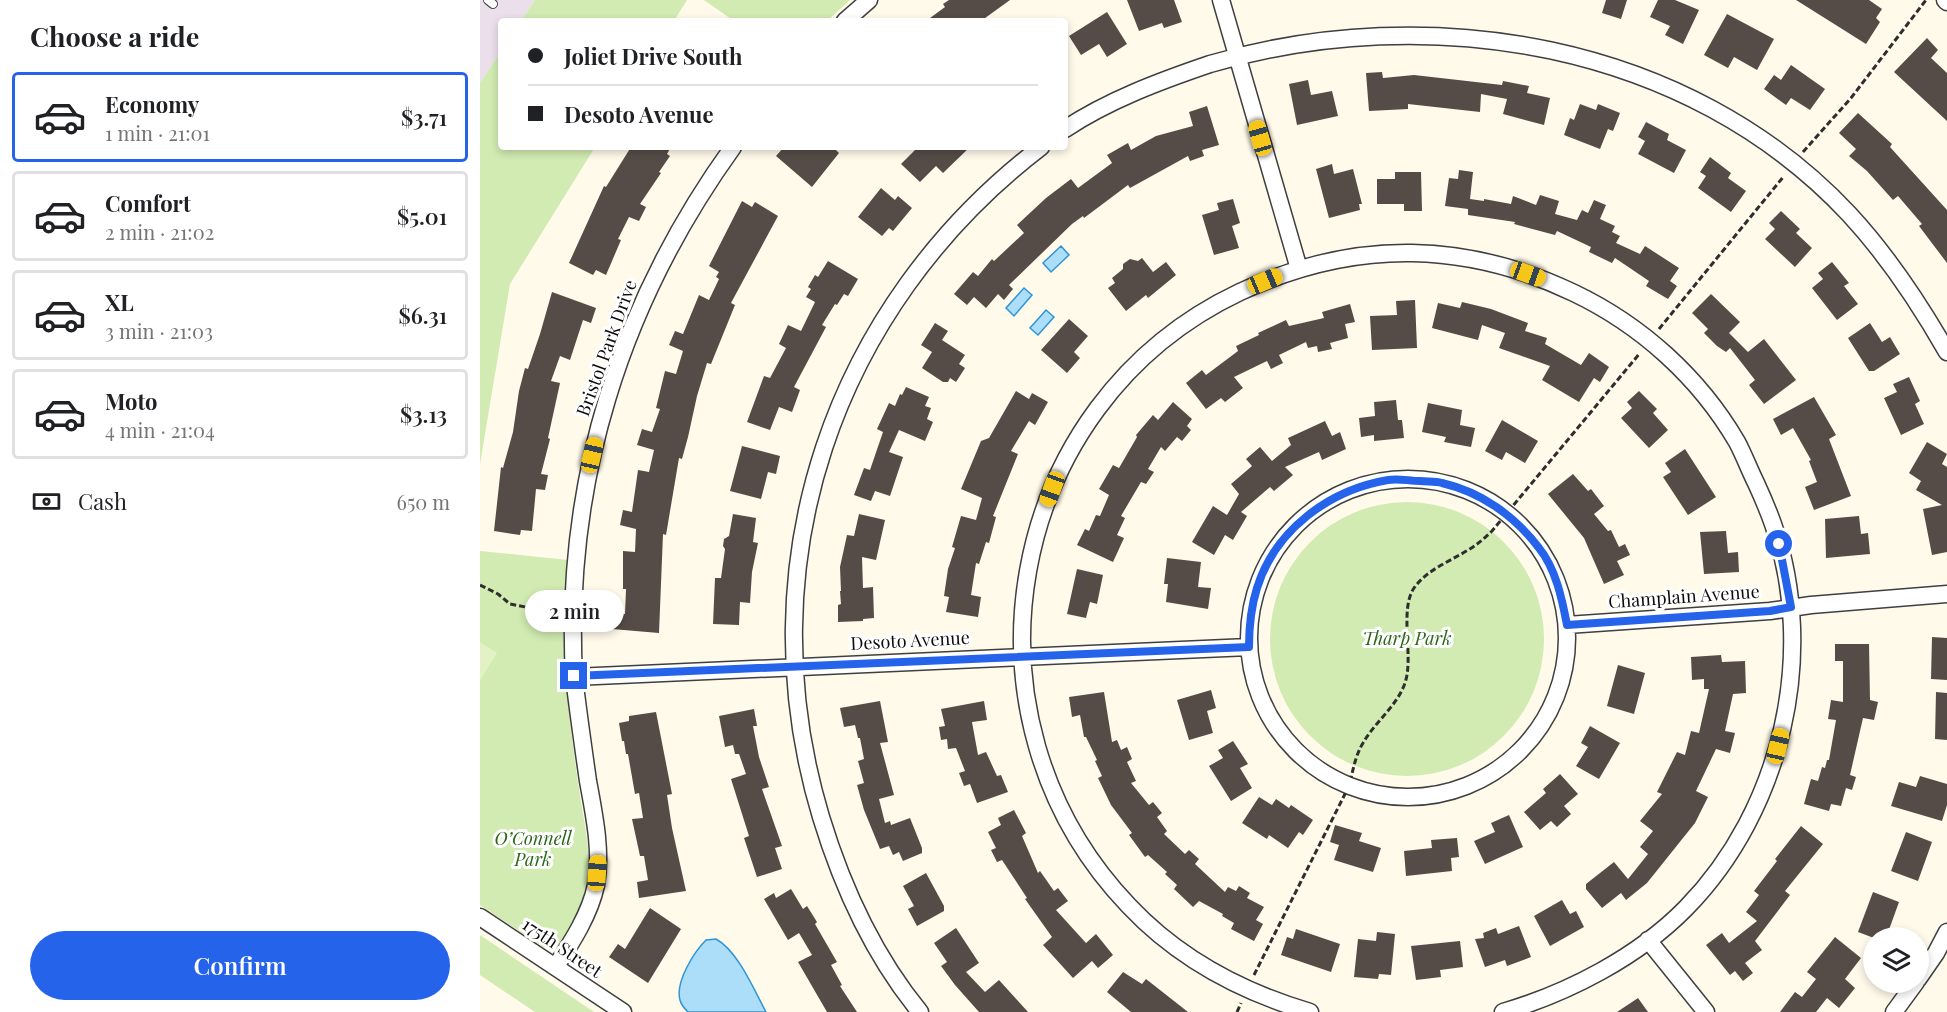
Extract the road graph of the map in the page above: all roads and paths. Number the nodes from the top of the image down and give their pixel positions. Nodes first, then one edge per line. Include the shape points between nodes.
1 (868, 0) edge
2 (1221, 0) edge
3 (1926, 0) edge
4 (848, 18) edge
5 (1236, 54) junction
6 (1068, 127) edge
7 (731, 150) edge
8 (1037, 150) edge
9 (1794, 164) junction
10 (1299, 269) junction
11 (1651, 341) junction
12 (1947, 352) edge
13 (1507, 513) junction
14 (480, 585) edge
15 (553, 593) dead end
16 (1947, 594) edge
17 (1791, 607) junction
18 (531, 608) junction
19 (552, 625) dead end
20 (1567, 625) junction
21 (1249, 647) junction
22 (1023, 656) junction
23 (794, 666) junction
24 (574, 676) junction
25 (1349, 786) junction
26 (480, 916) edge
27 (1947, 932) edge
28 (1647, 940) junction
29 (1929, 964) edge
30 (556, 966) junction
31 (1247, 989) junction
32 (1908, 993) edge
33 (623, 1012) edge
34 (920, 1012) edge
35 (1237, 1012) edge
36 (1310, 1012) edge
37 (1503, 1012) edge
38 (1706, 1012) edge
39 (1894, 1012) edge

1 - 4 street
2 - 5 street
3 - 9 path via 1851,98
5 - 6 street via 1092,111
5 - 9 street via 1326,35 1383,30 1439,30 1514,39 1607,60 1650,77 1723,115
5 - 10 street
7 - 24 street, Bristol Park Drive via 665,255 633,324 608,396 582,497 575,568
8 - 23 street via 991,188 941,240 890,308 858,364 831,429 807,509 795,592
9 - 11 path
9 - 12 street via 1848,213 1875,244 1896,270
10 - 11 street via 1383,253 1486,262 1528,274 1602,306
10 - 22 street via 1191,318 1150,350 1094,413 1062,465 1037,528 1023,594
11 - 13 path
11 - 17 street via 1694,383 1738,443 1775,528
13 - 20 street via 1540,549 1560,591
13 - 21 street via 1474,493 1441,482 1389,480 1342,493 1305,516 1276,548 1257,586 1250,616
13 - 25 path via 1479,543 1440,564 1413,589 1407,615 1405,682 1363,742
14 - 18 path via 510,604
15 - 18 path
16 - 17 street, Champlain Avenue
17 - 20 street, Champlain Avenue
17 - 28 street via 1792,660 1786,712 1774,763 1758,802 1713,876 1688,906
18 - 19 path
20 - 25 street via 1562,680 1540,728 1514,758 1476,783 1437,795 1406,798
21 - 22 street, Desoto Avenue
21 - 25 street via 1263,705 1285,739 1326,774
22 - 23 street, Desoto Avenue
22 - 31 street via 1025,697 1041,762 1086,851 1128,906 1162,937 1196,962
23 - 24 street, Desoto Avenue
23 - 34 street via 800,728 811,782 832,852 860,917
24 - 30 street, Bristol Park Drive via 598,859 596,886 588,909
25 - 31 path
26 - 30 street, 175th Street
27 - 29 street
28 - 37 street via 1571,987
28 - 38 street
30 - 33 street, 175th Street
31 - 35 path
31 - 36 street
32 - 39 street

